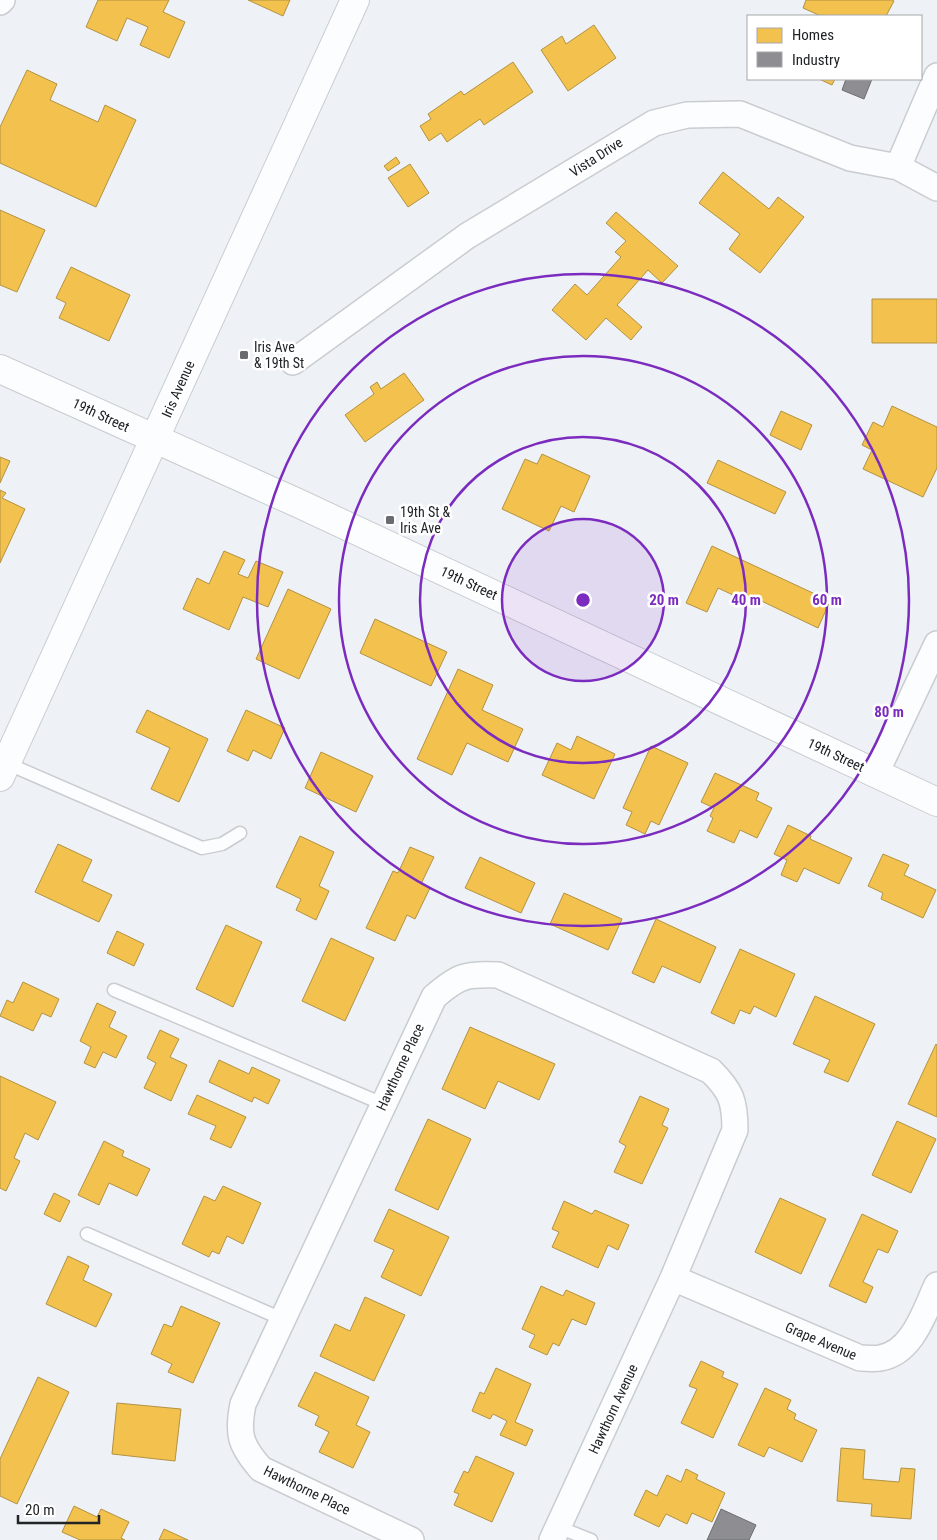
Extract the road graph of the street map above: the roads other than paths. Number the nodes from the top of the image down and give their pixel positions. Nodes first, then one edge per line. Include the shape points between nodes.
1 (356, 0) edge
2 (937, 76) edge
3 (898, 167) junction
4 (937, 188) edge
5 (293, 362) dead end
6 (0, 369) edge
7 (155, 440) junction
8 (937, 644) edge
9 (3, 770) edge
10 (876, 773) junction
11 (937, 802) edge
12 (240, 833) dead end
13 (114, 990) dead end
14 (383, 1104) junction
15 (87, 1234) dead end
16 (674, 1278) junction
17 (937, 1285) edge
18 (282, 1320) junction
19 (555, 1534) edge
20 (411, 1540) edge
21 (591, 1540) edge

1 - 7 street, Iris Avenue
2 - 3 street
3 - 4 street, Vista Drive
3 - 5 street, Vista Drive via 850,158 740,114 687,115 654,123 467,236
6 - 7 street, 19th Street
7 - 9 street, Iris Avenue
7 - 10 street, 19th Street via 309,508
8 - 10 street
9 - 12 lane via 202,848 222,844
10 - 11 street, 19th Street
13 - 14 lane
14 - 16 street, Hawthorne Place via 434,996 452,981 470,974 498,974 711,1071 726,1087 735,1108 735,1130
14 - 18 street, Hawthorne Place
15 - 18 lane
16 - 17 street, Grape Avenue via 860,1358 881,1358 905,1345 914,1334
16 - 19 street, Hawthorn Avenue
18 - 20 street, Hawthorne Place via 243,1404 239,1426 246,1453 261,1469
19 - 21 lane

